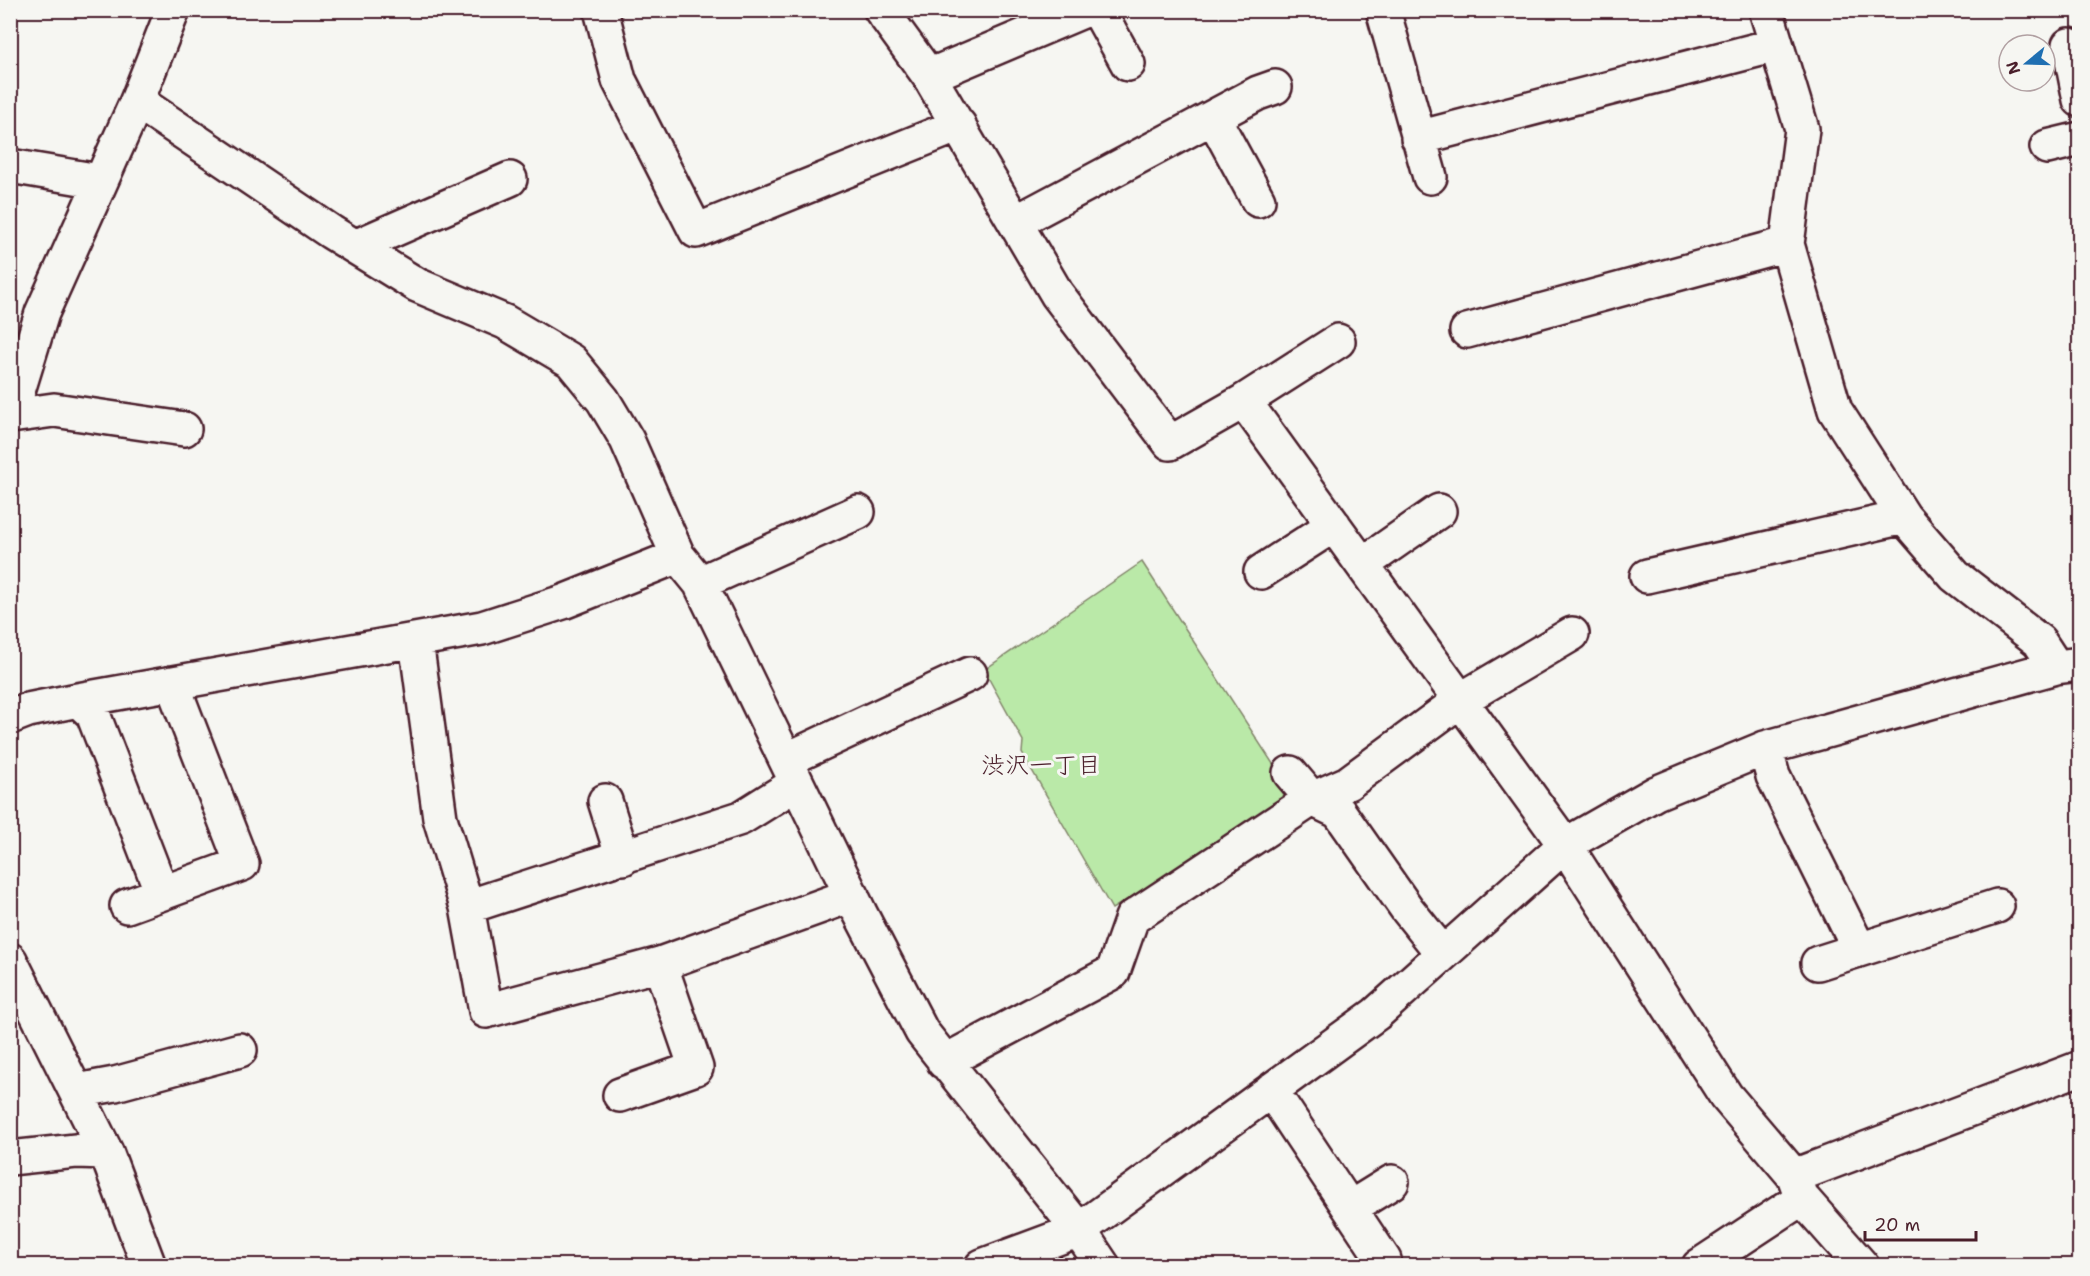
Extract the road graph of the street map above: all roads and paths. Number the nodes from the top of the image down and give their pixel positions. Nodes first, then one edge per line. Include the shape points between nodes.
1 (173, 10) edge
2 (601, 10) edge
3 (881, 10) edge
4 (1084, 10) edge
5 (1098, 10) edge
6 (1383, 10) edge
7 (1766, 10) edge
8 (1776, 45) junction
9 (2069, 45) dead end
10 (1128, 64) dead end
11 (929, 76) junction
12 (1275, 87) dead end
13 (2079, 100) edge
14 (136, 102) junction
15 (1213, 117) junction
16 (959, 125) junction
17 (1418, 138) junction
18 (2079, 139) edge
19 (2047, 147) dead end
20 (10, 166) edge
21 (1430, 177) dead end
22 (510, 179) dead end
23 (99, 181) junction
24 (1258, 200) dead end
25 (1016, 222) junction
26 (1787, 244) junction
27 (357, 246) junction
28 (1467, 331) dead end
29 (1338, 341) dead end
30 (1244, 401) junction
31 (11, 416) edge
32 (184, 429) dead end
33 (1439, 511) dead end
34 (858, 512) dead end
35 (1904, 517) junction
36 (1334, 525) junction
37 (678, 556) junction
38 (1363, 564) junction
39 (1261, 572) dead end
40 (1647, 576) dead end
41 (700, 583) junction
42 (1572, 634) dead end
43 (416, 641) junction
44 (2067, 665) edge
45 (970, 674) dead end
46 (172, 682) junction
47 (1462, 699) junction
48 (78, 700) junction
49 (10, 717) edge
50 (1765, 748) junction
51 (792, 772) junction
52 (1290, 772) dead end
53 (1312, 800) junction
54 (605, 801) dead end
55 (1564, 845) junction
56 (623, 858) junction
57 (162, 893) junction
58 (852, 895) junction
59 (128, 906) dead end
60 (1997, 906) dead end
61 (467, 907) junction
62 (1859, 950) junction
63 (1443, 954) junction
64 (10, 960) edge
65 (1818, 963) dead end
66 (660, 964) junction
67 (240, 1050) dead end
68 (944, 1062) junction
69 (2079, 1068) edge
70 (1271, 1090) junction
71 (77, 1091) junction
72 (620, 1095) dead end
73 (106, 1152) junction
74 (10, 1158) edge
75 (1392, 1182) dead end
76 (1798, 1187) junction
77 (1350, 1208) junction
78 (1079, 1230) junction
79 (1384, 1260) dead end
80 (149, 1266) edge
81 (982, 1266) edge
82 (1103, 1266) edge
83 (1700, 1266) edge
84 (1862, 1266) edge

1 - 14 street
2 - 16 street via 619,80 696,231
3 - 11 street
4 - 11 street
5 - 10 street
6 - 17 street
7 - 8 street
8 - 17 street
8 - 26 street via 1802,129
9 - 13 street
11 - 16 street
12 - 15 street
14 - 23 street
14 - 27 street
15 - 24 street
15 - 25 street
16 - 25 street
17 - 21 street
18 - 19 street
20 - 23 street
22 - 27 street
23 - 31 street via 42,313
25 - 30 street via 1057,294 1170,443
26 - 28 street
26 - 35 street via 1835,410
27 - 37 street via 417,285 505,322 572,361 603,400 627,440
29 - 30 street
30 - 36 street
31 - 32 street via 54,410
33 - 38 street
34 - 41 street
35 - 40 street
35 - 44 street via 1955,576
36 - 38 street
36 - 39 street
37 - 41 street
37 - 43 street via 563,602 482,628
38 - 47 street
41 - 51 street
42 - 47 street
43 - 46 street
43 - 61 street via 440,818
44 - 50 street
45 - 51 street
46 - 48 street
46 - 57 street via 242,864
47 - 53 street via 1348,783
47 - 55 street
48 - 49 street
48 - 57 street via 93,714
50 - 55 street via 1656,793
50 - 62 street via 1773,776
51 - 56 street via 741,818
51 - 58 street
52 - 53 street
53 - 63 street via 1339,812
53 - 68 street via 1200,890 1132,918 1113,972
54 - 56 street
55 - 63 street
55 - 76 street via 1726,1095
56 - 61 street
57 - 59 street
58 - 66 street
58 - 68 street via 922,1032
60 - 62 street
61 - 66 street via 486,1011
62 - 65 street
63 - 70 street via 1376,1014
64 - 71 street
66 - 72 street via 696,1068
67 - 71 street
68 - 78 street
69 - 76 street
70 - 77 street
70 - 78 street
71 - 73 street
73 - 74 street
73 - 80 street
75 - 77 street
76 - 83 street
76 - 84 street
77 - 79 street
78 - 81 street
78 - 82 street

